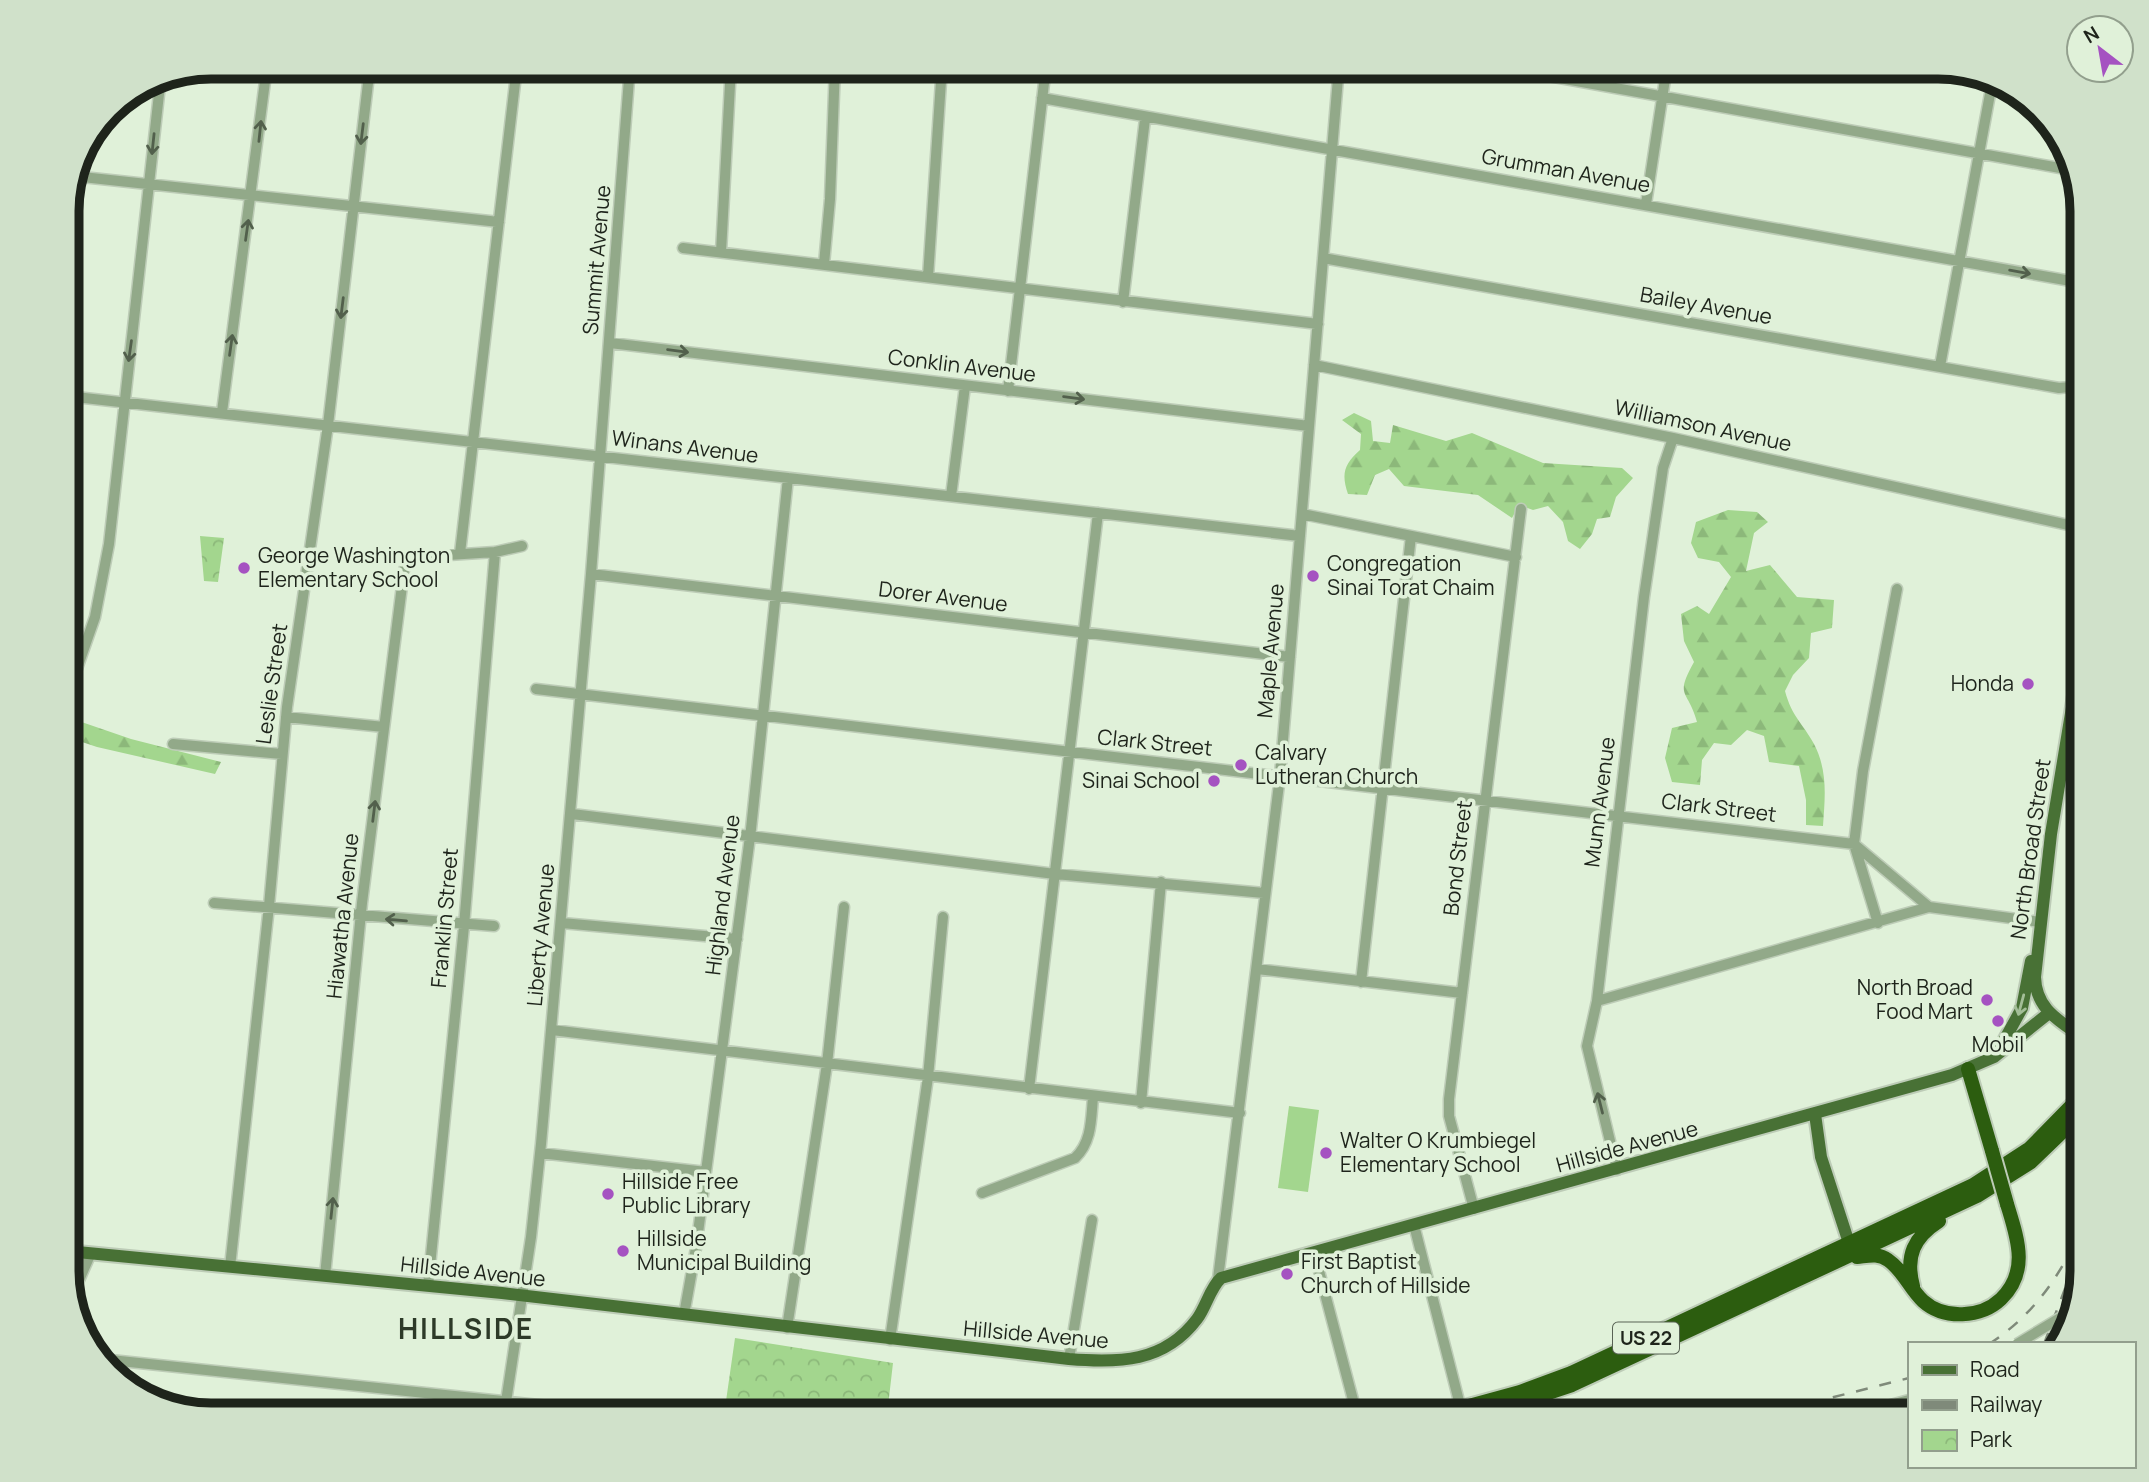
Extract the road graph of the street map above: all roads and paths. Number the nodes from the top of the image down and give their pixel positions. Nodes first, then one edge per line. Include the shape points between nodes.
1 (266, 79) edge
2 (369, 79) edge
3 (516, 79) edge
4 (629, 79) edge
5 (730, 79) edge
6 (835, 79) edge
7 (941, 79) edge
8 (1044, 79) edge
9 (1338, 79) edge
10 (1563, 79) edge
11 (1664, 79) edge
12 (159, 90) edge
13 (1991, 90) edge
14 (1660, 97) junction
15 (1042, 98) junction
16 (1145, 119) junction
17 (1332, 149) junction
18 (1978, 153) junction
19 (2063, 169) edge
20 (83, 177) edge
21 (148, 184) junction
22 (253, 195) junction
23 (1646, 204) junction
24 (354, 205) junction
25 (499, 222) junction
26 (683, 248) dead end
27 (721, 252) junction
28 (1323, 258) junction
29 (1958, 261) junction
30 (824, 264) junction
31 (928, 277) junction
32 (2070, 281) edge
33 (1020, 288) junction
34 (1123, 302) junction
35 (1318, 324) junction
36 (610, 343) junction
37 (1314, 365) junction
38 (1940, 366) junction
39 (965, 386) junction
40 (2070, 387) edge
41 (1008, 391) junction
42 (79, 397) edge
43 (123, 402) junction
44 (222, 412) junction
45 (328, 425) junction
46 (1309, 426) junction
47 (1673, 438) junction
48 (474, 442) junction
49 (599, 457) junction
50 (788, 478) junction
51 (951, 496) junction
52 (1521, 509) dead end
53 (1098, 513) junction
54 (1302, 514) junction
55 (2070, 525) edge
56 (1300, 536) junction
57 (1411, 536) junction
58 (522, 546) dead end
59 (495, 552) junction
60 (460, 553) junction
61 (1516, 557) junction
62 (591, 574) junction
63 (1898, 589) dead end
64 (776, 596) junction
65 (1084, 634) junction
66 (1290, 657) junction
67 (79, 664) edge
68 (536, 689) dead end
69 (580, 694) junction
70 (2070, 706) edge
71 (763, 715) junction
72 (286, 717) junction
73 (384, 727) junction
74 (173, 744) dead end
75 (1069, 753) junction
76 (282, 754) junction
77 (1280, 776) junction
78 (1383, 788) junction
79 (1485, 800) junction
80 (572, 814) junction
81 (1618, 816) junction
82 (750, 838) junction
83 (1854, 844) junction
84 (1055, 874) junction
85 (1160, 882) junction
86 (1264, 893) junction
87 (214, 903) dead end
88 (844, 907) dead end
89 (1929, 907) junction
90 (269, 909) junction
91 (361, 917) junction
92 (943, 917) dead end
93 (2040, 922) junction
94 (562, 923) junction
95 (1878, 923) junction
96 (464, 926) junction
97 (494, 926) dead end
98 (737, 939) junction
99 (2037, 948) junction
100 (1257, 970) junction
101 (1361, 982) junction
102 (1462, 993) junction
103 (1597, 1001) junction
104 (2049, 1013) junction
105 (2070, 1028) edge
106 (552, 1030) junction
107 (722, 1051) junction
108 (1994, 1057) junction
109 (827, 1064) junction
110 (1968, 1069) junction
111 (928, 1077) junction
112 (1029, 1089) junction
113 (1093, 1097) junction
114 (1141, 1103) junction
115 (2070, 1108) edge
116 (1240, 1113) junction
117 (1815, 1114) junction
118 (2070, 1125) edge
119 (540, 1153) junction
120 (1617, 1170) junction
121 (706, 1172) junction
122 (982, 1192) dead end
123 (1977, 1196) junction
124 (1474, 1209) junction
125 (1092, 1220) dead end
126 (1414, 1225) junction
127 (1849, 1243) junction
128 (79, 1252) edge
129 (1314, 1252) junction
130 (91, 1253) junction
131 (1842, 1259) junction
132 (230, 1266) junction
133 (325, 1276) junction
134 (1218, 1279) junction
135 (79, 1280) edge
136 (428, 1286) junction
137 (1914, 1290) junction
138 (523, 1296) junction
139 (684, 1315) junction
140 (2061, 1317) edge
141 (787, 1328) junction
142 (890, 1340) junction
143 (2020, 1342) edge
144 (1069, 1359) junction
145 (115, 1360) edge
146 (506, 1402) junction
147 (515, 1403) edge
148 (1354, 1403) edge
149 (1459, 1403) edge
150 (1482, 1403) edge
151 (1521, 1403) edge

22 -> 1 street
2 -> 24 street, Leslie Street
3 - 25 street
4 - 36 street, Summit Avenue
5 - 27 street
6 - 30 street
7 - 31 street
8 - 15 street
9 - 17 street, Maple Avenue
10 - 14 street
11 - 14 street
12 -> 21 street
13 - 18 street
14 - 18 street
14 - 23 street
15 - 16 street, Grumman Avenue
15 - 33 street
16 - 17 street, Grumman Avenue
16 - 34 street
17 - 23 street, Grumman Avenue
17 - 28 street, Maple Avenue
18 - 19 street
18 - 29 street
20 - 21 street
21 - 22 street
21 -> 43 street
22 - 24 street
44 -> 22 street
23 - 29 street, Grumman Avenue
24 - 25 street
24 -> 45 street, Leslie Street
25 - 48 street
26 - 27 street
27 - 30 street
28 - 35 street, Maple Avenue
28 - 38 street, Bailey Avenue
29 -> 32 street, Grumman Avenue
29 - 38 street
30 - 31 street
31 - 33 street
33 - 34 street
33 - 41 street
34 - 35 street
35 - 37 street, Maple Avenue
36 -> 39 street, Conklin Avenue
36 - 49 street, Summit Avenue
37 - 46 street, Maple Avenue
37 - 47 street, Williamson Avenue
38 - 40 street, Bailey Avenue
39 - 41 street, Conklin Avenue
39 - 51 street
41 -> 46 street, Conklin Avenue
42 - 43 street, Winans Avenue
43 - 44 street, Winans Avenue
43 - 67 street via 109,544 99,599
44 - 45 street, Winans Avenue
45 - 48 street, Winans Avenue
45 - 72 street, Leslie Street
46 - 54 street, Maple Avenue
47 - 55 street, Williamson Avenue
47 - 81 street, Munn Avenue via 1663,468 1648,571
48 - 49 street, Winans Avenue
48 - 60 street
49 - 50 street, Winans Avenue
49 - 62 street, Liberty Avenue
50 - 51 street, Winans Avenue
50 - 64 street, Highland Avenue
51 - 53 street, Winans Avenue
52 - 61 street, Bond Street
53 - 56 street, Winans Avenue
53 - 65 street
54 - 56 street, Maple Avenue
54 - 57 street
56 - 66 street, Maple Avenue
57 - 61 street
57 - 78 street
58 - 59 street
59 - 60 street
59 - 96 street, Franklin Street
60 - 73 street, Hiawatha Avenue via 417,557 404,570
61 - 79 street, Bond Street
62 - 64 street, Dorer Avenue
62 - 69 street, Liberty Avenue
63 - 83 street via 1863,771
64 - 65 street, Dorer Avenue
64 - 71 street, Highland Avenue
65 - 66 street, Dorer Avenue
65 - 75 street
66 - 77 street, Maple Avenue
68 - 69 street, Clark Street
69 - 71 street, Clark Street
69 - 80 street, Liberty Avenue
70 - 93 main road, North Broad Street
71 - 75 street, Clark Street
71 - 82 street, Highland Avenue
72 - 73 street
72 - 76 street, Leslie Street
91 -> 73 street, Hiawatha Avenue
74 - 76 street
75 - 77 street, Clark Street
75 - 84 street
76 - 90 street, Leslie Street
77 - 78 street, Clark Street
77 - 86 street, Maple Avenue
78 - 79 street, Clark Street
78 - 101 street
79 - 81 street, Clark Street
79 - 102 street, Bond Street
80 - 82 street
80 - 94 street, Liberty Avenue
81 - 83 street, Clark Street
81 - 103 street, Munn Avenue
82 - 84 street
82 - 98 street, Highland Avenue
83 - 89 street
83 - 95 street
84 - 85 street
84 - 112 street
85 - 86 street
85 - 114 street
86 - 100 street, Maple Avenue
87 - 90 street
88 - 109 street
89 - 93 street
89 - 95 street
90 - 91 street
90 - 132 street, Leslie Street
96 -> 91 street
133 -> 91 street, Hiawatha Avenue
92 - 111 street
93 - 99 main road, North Broad Street
94 - 98 street
94 - 106 street, Liberty Avenue
95 - 103 street
96 - 97 street
96 - 136 street, Franklin Street
98 - 107 street, Highland Avenue
99 - 104 main road, North Broad Street via 2036,988
99 -> 108 main road via 2026,974 2022,1008
100 - 101 street
100 - 116 street, Maple Avenue
101 - 102 street
102 - 124 street, Bond Street via 1449,1110
120 -> 103 street, Munn Avenue via 1587,1046
104 - 105 main road
104 - 108 main road, Hillside Avenue
106 - 107 street
106 - 119 street, Liberty Avenue
107 - 109 street
107 - 121 street, Highland Avenue
108 - 110 main road, Hillside Avenue
109 - 111 street
109 - 141 street
110 - 117 main road, Hillside Avenue
110 - 137 highway, bridge via 2020,1258 2014,1282 1999,1301 1983,1310 1954,1314 1930,1306
111 - 112 street
111 - 142 street
112 - 113 street
113 - 114 street
113 - 122 street via 1088,1137 1075,1158
114 - 116 street
115 - 127 highway, US 22 via 2042,1138 1998,1170
116 - 134 street, Maple Avenue
117 - 120 main road, Hillside Avenue
117 - 127 main road via 1821,1157
118 - 123 highway, US 22 via 2031,1162
119 - 121 street
119 - 138 street, Liberty Avenue
120 - 124 main road, Hillside Avenue
121 - 139 street, Highland Avenue
123 - 131 highway, US 22
123 - 137 highway via 1925,1230 1914,1243 1909,1263
124 - 126 main road, Hillside Avenue
125 - 144 street
126 - 129 main road, Hillside Avenue
126 - 149 street
127 - 150 highway, US 22 via 1571,1373
128 - 130 main road, Hillside Avenue
129 - 134 main road, Hillside Avenue
129 - 148 street
130 - 132 main road, Hillside Avenue
130 - 135 street
131 - 137 highway via 1882,1257
131 - 151 highway, US 22 via 1573,1385
132 - 133 main road, Hillside Avenue
133 - 136 main road, Hillside Avenue
134 - 144 main road, Hillside Avenue via 1195,1322 1165,1348 1128,1361
136 - 138 main road, Hillside Avenue
138 - 139 main road, Hillside Avenue
138 - 146 street, Liberty Avenue
139 - 141 main road, Hillside Avenue
140 - 143 street, bridge
141 - 142 main road, Hillside Avenue
142 - 144 main road, Hillside Avenue
145 - 146 street
146 - 147 street

